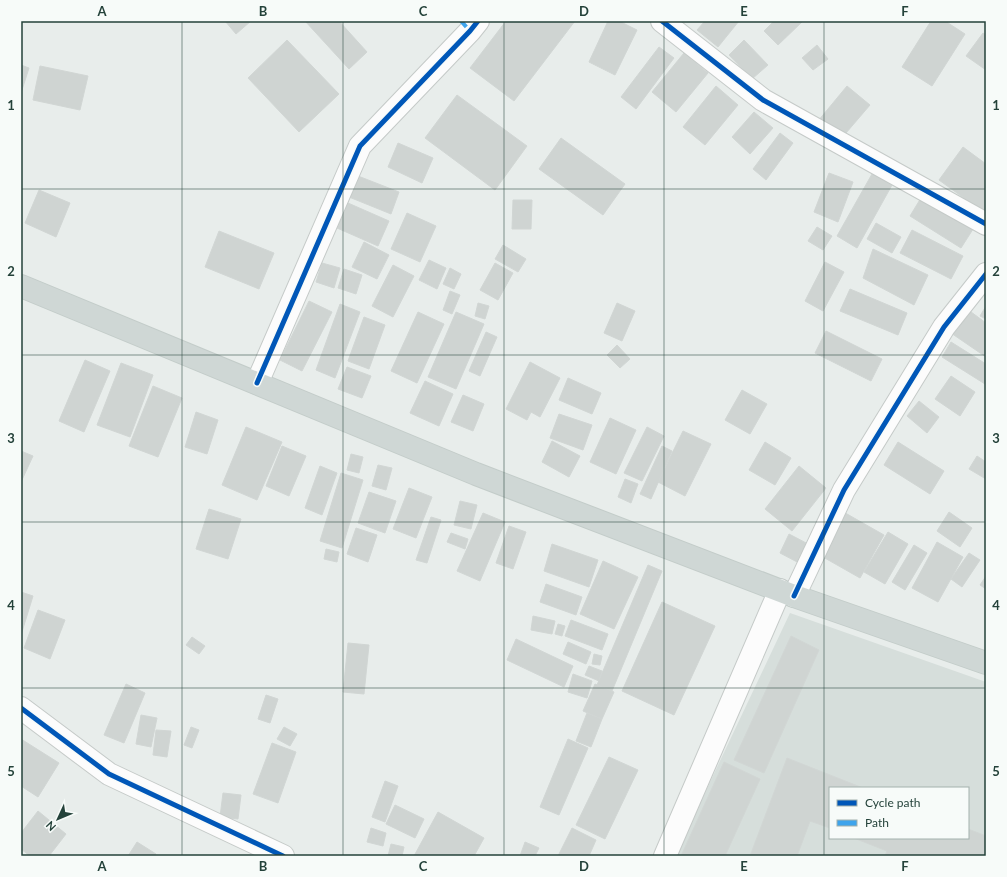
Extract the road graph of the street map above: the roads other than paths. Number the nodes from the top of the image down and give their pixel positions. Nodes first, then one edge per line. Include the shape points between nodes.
1 (662, 21) edge
2 (470, 24) edge
3 (986, 224) edge
4 (986, 274) edge
5 (21, 286) edge
6 (257, 383) junction
7 (787, 593) junction
8 (986, 664) edge
9 (21, 708) edge
10 (283, 856) edge
11 (665, 856) edge

1 - 3 street via 763,100
2 - 6 street via 360,146
4 - 7 street via 944,327 844,490
5 - 6 main road
6 - 7 main road via 476,474
7 - 8 main road
7 - 11 street
9 - 10 street via 108,774

